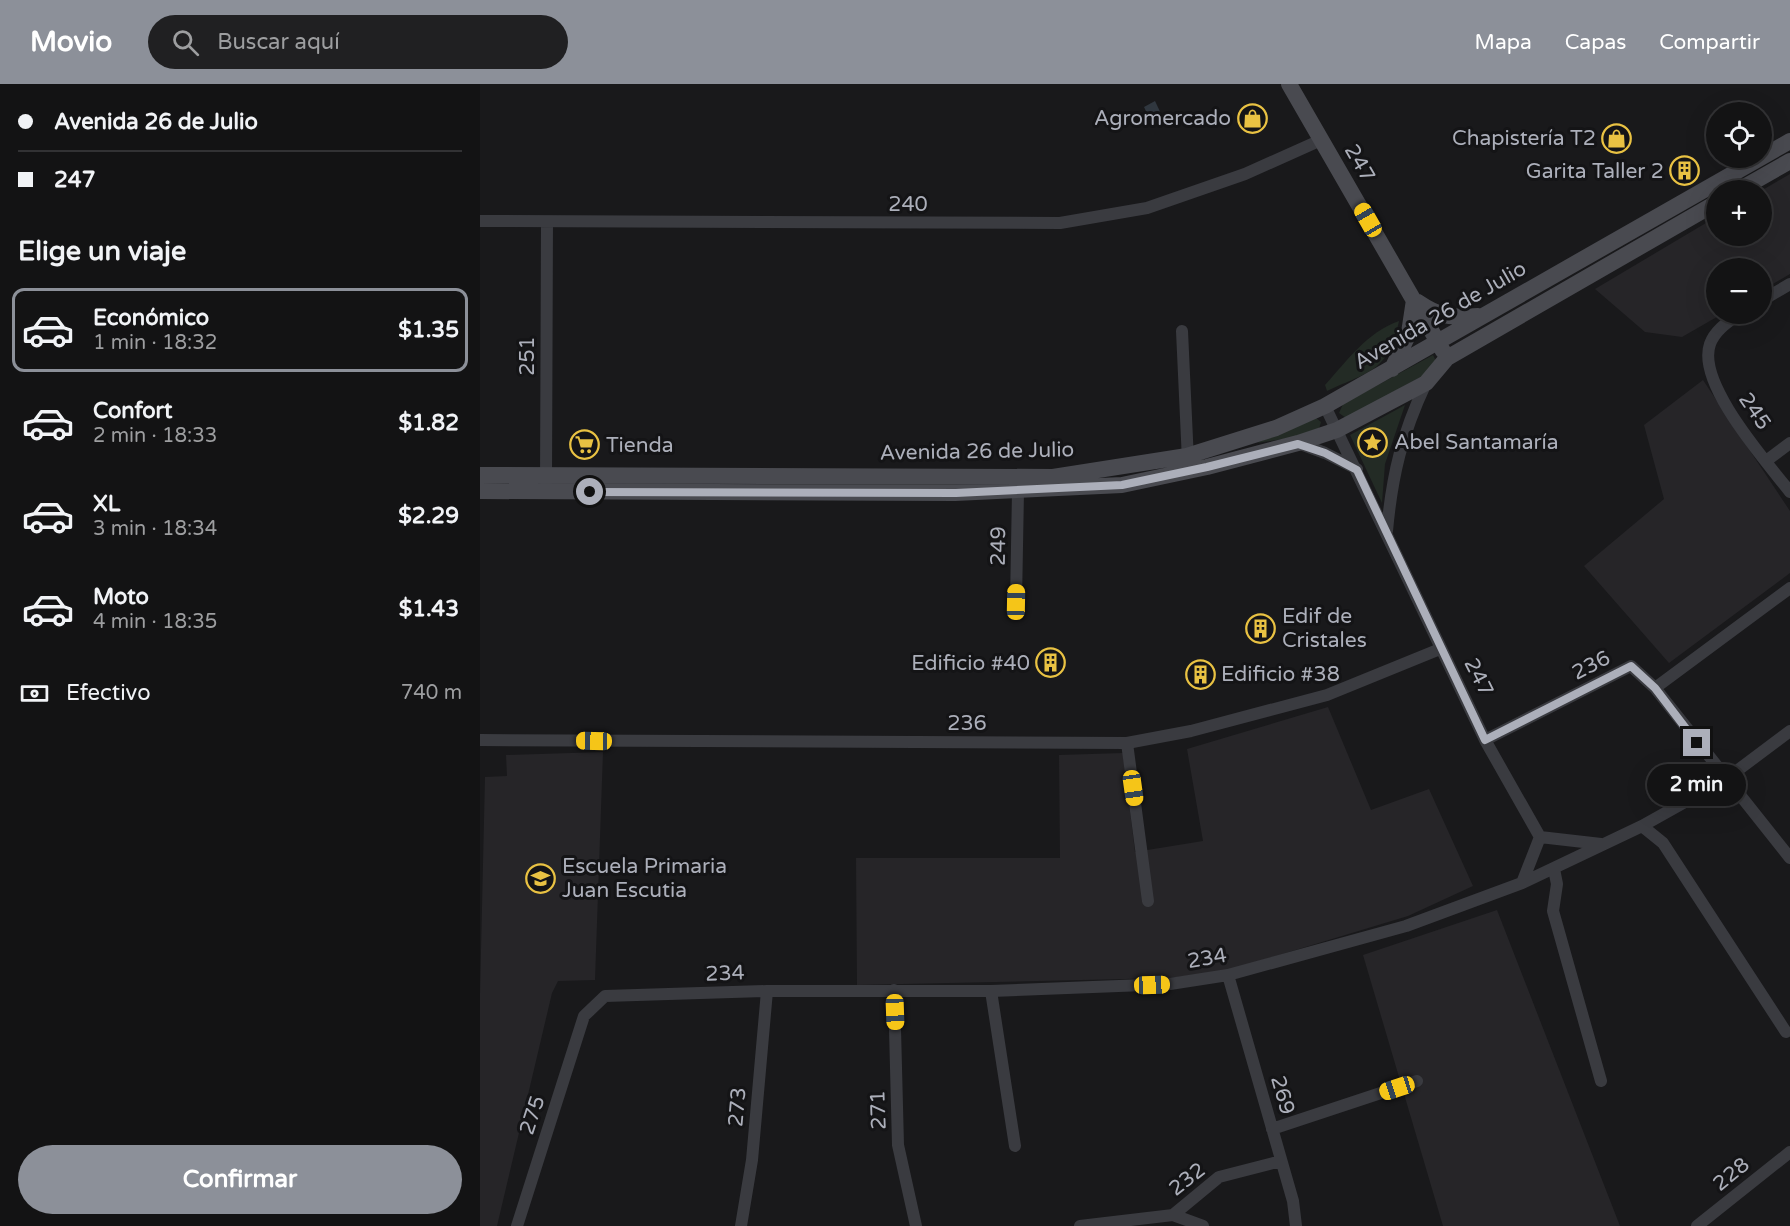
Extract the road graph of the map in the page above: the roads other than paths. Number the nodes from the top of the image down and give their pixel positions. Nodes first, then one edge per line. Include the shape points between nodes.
1 (1289, 84) edge
2 (1321, 140) junction
3 (1790, 141) edge
4 (1790, 161) edge
5 (1757, 180) edge
6 (1680, 204) junction
7 (1706, 209) edge
8 (1688, 219) junction
9 (480, 221) edge
10 (547, 222) junction
11 (1790, 284) edge
12 (1772, 295) edge
13 (1414, 300) junction
14 (1482, 316) junction
15 (1725, 324) edge
16 (1182, 331) dead end
17 (1438, 342) junction
18 (1447, 358) junction
19 (1391, 371) junction
20 (1426, 383) junction
21 (1325, 406) junction
22 (1337, 430) junction
23 (1790, 443) edge
24 (1298, 444) junction
25 (1766, 461) junction
26 (1188, 464) junction
27 (1357, 470) junction
28 (480, 475) edge
29 (546, 483) junction
30 (480, 491) edge
31 (1018, 491) junction
32 (1790, 492) edge
33 (1386, 532) junction
34 (1790, 588) edge
35 (1016, 602) dead end
36 (1440, 649) junction
37 (1655, 688) junction
38 (1790, 731) edge
39 (480, 740) edge
40 (1485, 740) junction
41 (1127, 742) junction
42 (1726, 779) junction
43 (1642, 826) junction
44 (1540, 837) junction
45 (1603, 845) junction
46 (1790, 858) edge
47 (1554, 869) junction
48 (1522, 883) junction
49 (1148, 901) dead end
50 (1228, 975) junction
51 (894, 990) junction
52 (767, 991) junction
53 (991, 991) junction
54 (584, 1016) joint
55 (1786, 1032) dead end
56 (1418, 1081) dead end
57 (1601, 1081) dead end
58 (1272, 1129) junction
59 (1015, 1146) dead end
60 (1790, 1152) edge
61 (1281, 1161) junction
62 (1173, 1215) junction
63 (517, 1226) edge
64 (741, 1226) edge
65 (916, 1226) edge
66 (1080, 1226) edge
67 (1203, 1226) edge
68 (1296, 1226) edge
69 (1697, 1226) edge

1 - 2 street, 247
2 - 10 street, 240 via 1245,174 1147,208 1060,223
2 - 13 street, 247
3 - 6 street, Avenida 26 de Julio
4 - 5 street
6 - 8 street
6 - 14 street, Avenida 26 de Julio
7 - 8 street, Avenida 26 de Julio
8 - 18 street, Avenida 26 de Julio
9 - 10 street, 240
10 - 29 street, 251
11 - 12 street
13 - 14 street via 1437,315
13 - 17 street, 247
13 - 19 street via 1409,333
14 - 17 street, Avenida 26 de Julio
15 - 25 street, 245 via 1710,344 1709,366 1717,391
16 - 26 street
17 - 18 street, 247
17 - 19 street, Avenida 26 de Julio
18 - 20 street, Avenida 26 de Julio
19 - 21 street, Avenida 26 de Julio
20 - 22 street, Avenida 26 de Julio
20 - 33 street via 1399,449
21 - 22 street, 247
21 - 26 street, Avenida 26 de Julio
22 - 24 street, Avenida 26 de Julio
22 - 27 street, 247
23 - 25 street
24 - 26 street, Avenida 26 de Julio
24 - 27 street
25 - 32 street, 245
26 - 29 street, Avenida 26 de Julio via 1053,477
26 - 31 street, Avenida 26 de Julio via 1122,485
27 - 33 street, 247
28 - 29 street, Avenida 26 de Julio
29 - 30 street, Avenida 26 de Julio
29 - 31 street, Avenida 26 de Julio
31 - 35 street, 249
33 - 36 street, 247
34 - 37 street
36 - 40 street, 247
36 - 41 street, 236 via 1327,695 1191,732
37 - 40 street, 236 via 1631,666
37 - 42 street
38 - 42 street, 234
39 - 41 street, 236
40 - 44 street, 247
41 - 49 street
42 - 43 street, 234
42 - 46 street
43 - 45 street, 234
43 - 55 street via 1663,843
44 - 45 street
44 - 48 street
45 - 47 street, 234
47 - 48 street, 234
47 - 57 street via 1557,884 1553,911
48 - 50 street, 234 via 1406,926
50 - 53 street, 234 via 1170,984
50 - 58 street, 269
51 - 52 street, 234
51 - 53 street, 234
51 - 65 street, 271 via 898,1145
52 - 54 street, 234 via 605,996
52 - 64 street, 273 via 752,1160
53 - 59 street
54 - 63 street, 275
56 - 58 street
58 - 61 street, 269
60 - 69 street, 228
61 - 62 street, 232 via 1219,1177
61 - 68 street, 269
62 - 66 street, 232
62 - 67 street

